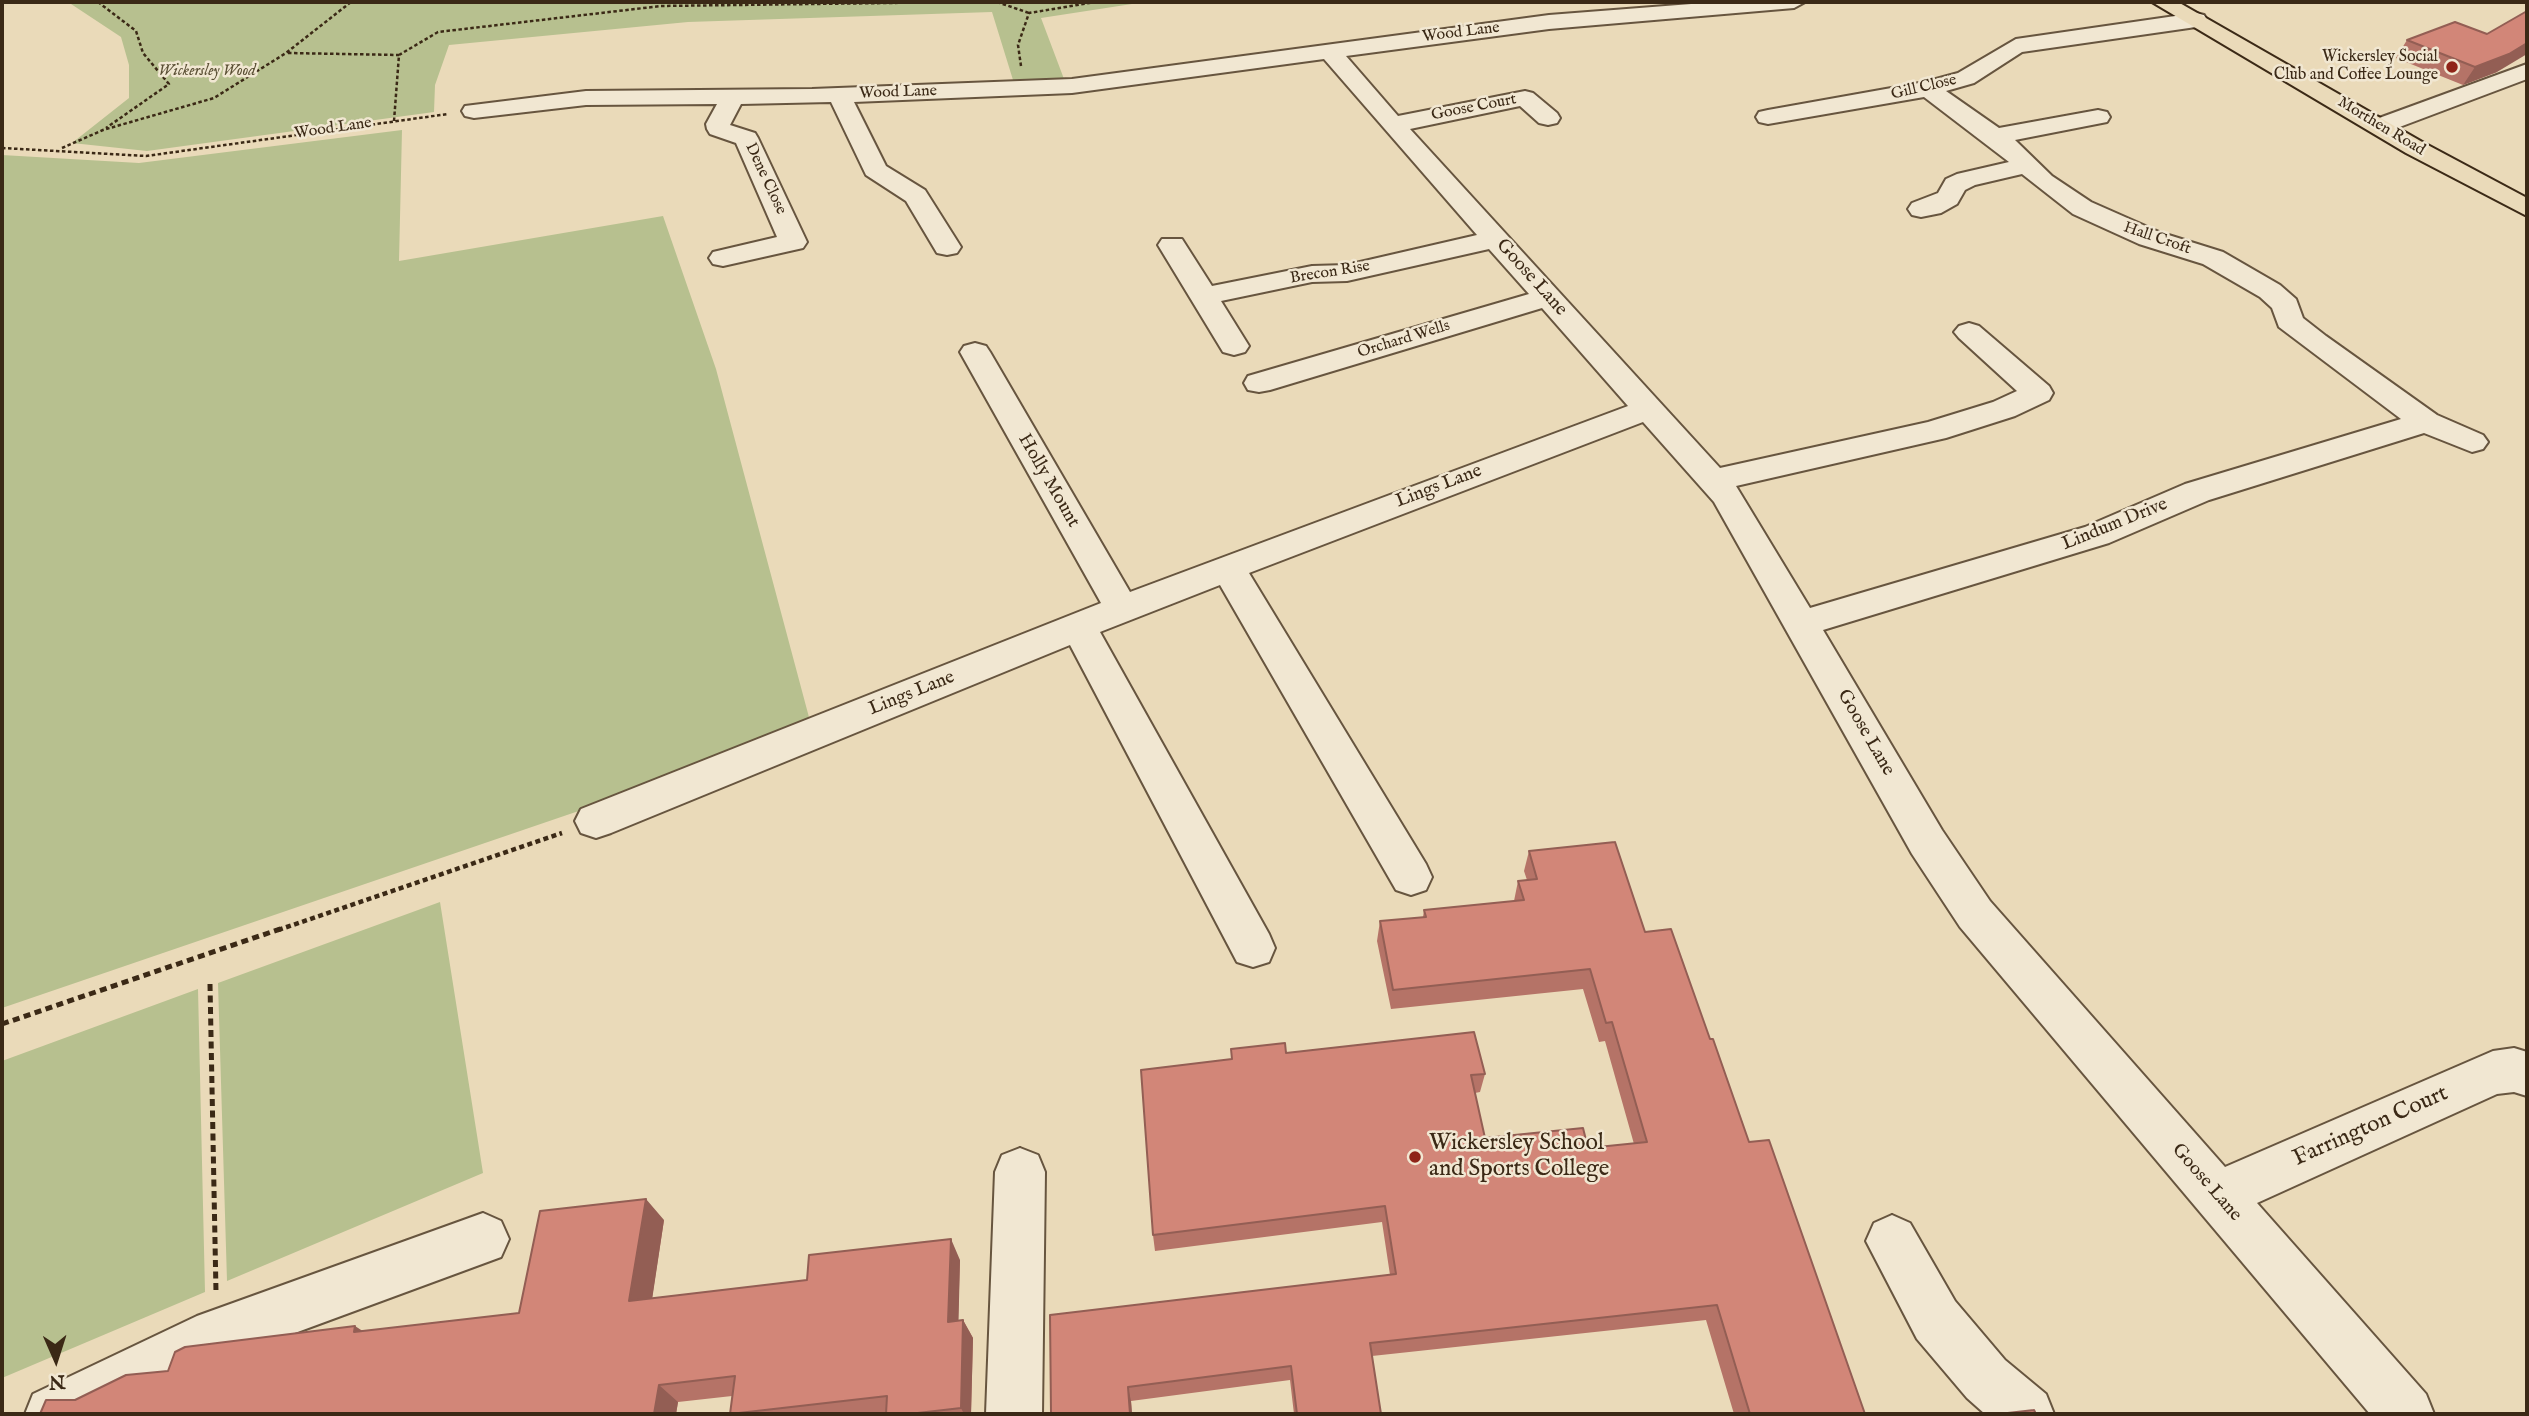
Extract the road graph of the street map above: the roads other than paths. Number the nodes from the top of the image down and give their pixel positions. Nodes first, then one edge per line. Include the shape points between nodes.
1 (1794, 2) edge
2 (2163, 2) edge
3 (2196, 20) junction
4 (1329, 50) junction
5 (2527, 71) edge
6 (1928, 89) junction
7 (839, 95) junction
8 (733, 97) junction
9 (474, 111) road end
10 (1768, 117) dead end
11 (2098, 117) dead end
12 (1548, 118) dead end
13 (1392, 125) junction
14 (2380, 126) junction
15 (1993, 136) junction
16 (2028, 165) junction
17 (2527, 208) edge
18 (1921, 209) dead end
19 (1496, 239) junction
20 (1172, 245) dead end
21 (947, 247) dead end
22 (723, 258) dead end
23 (1204, 296) junction
24 (1549, 297) junction
25 (1969, 332) dead end
26 (1234, 346) dead end
27 (975, 352) dead end
28 (1259, 383) dead end
29 (1650, 409) junction
30 (2426, 422) junction
31 (2472, 442) dead end
32 (1714, 480) junction
33 (1228, 568) junction
34 (1122, 609) junction
35 (1802, 623) junction
36 (1078, 626) junction
37 (596, 821) road end
38 (1411, 877) dead end
39 (1254, 948) dead end
40 (2527, 1074) edge
41 (1020, 1172) dead end
42 (2217, 1196) junction
43 (483, 1239) dead end
44 (1892, 1241) dead end
45 (53, 1414) edge
46 (1014, 1414) edge
47 (2026, 1414) edge
48 (2406, 1414) edge

1 - 4 street, Wood Lane via 1549,22
2 - 3 main road, Morthen Road
3 - 6 street, Gill Close via 2015,46 1966,78
3 - 14 main road, Morthen Road
4 - 7 street, Wood Lane via 1125,80
4 - 13 street, Goose Lane
5 - 14 street
6 - 10 street, Gill Close
6 - 15 street, Hall Croft
7 - 8 street, Wood Lane
7 - 21 street via 875,170 916,195
8 - 9 street, Wood Lane via 586,98
8 - 22 street, Dene Close via 719,129 746,138 793,242
11 - 15 street
12 - 13 street, Goose Court via 1525,98
13 - 19 street, Goose Lane
14 - 17 main road, Morthen Road
15 - 16 street, Hall Croft
16 - 18 street via 1966,179 1955,185 1948,198
16 - 30 street, Hall Croft via 2082,208 2149,238 2213,258 2270,291 2286,305 2289,321
19 - 23 street, Brecon Rise via 1347,273 1312,274
19 - 24 street, Goose Lane
20 - 23 street
23 - 26 street
24 - 28 street, Orchard Wells
24 - 29 street, Goose Lane
25 - 32 street via 2038,393 1935,431
27 - 34 street, Holly Mount
29 - 32 street, Goose Lane
29 - 33 street, Lings Lane
30 - 31 street
30 - 35 street, Lindum Drive via 2197,492 2097,535
32 - 35 street, Goose Lane
33 - 34 street, Lings Lane
33 - 38 street
34 - 36 street, Lings Lane
35 - 42 street, Goose Lane via 1927,842 1975,914
36 - 37 street, Lings Lane
36 - 39 street
40 - 42 street, Farrington Court via 2514,1070 2493,1073
41 - 46 street
42 - 48 street, Goose Lane
43 - 45 street via 216,1335
44 - 47 street via 1936,1320 1986,1379

